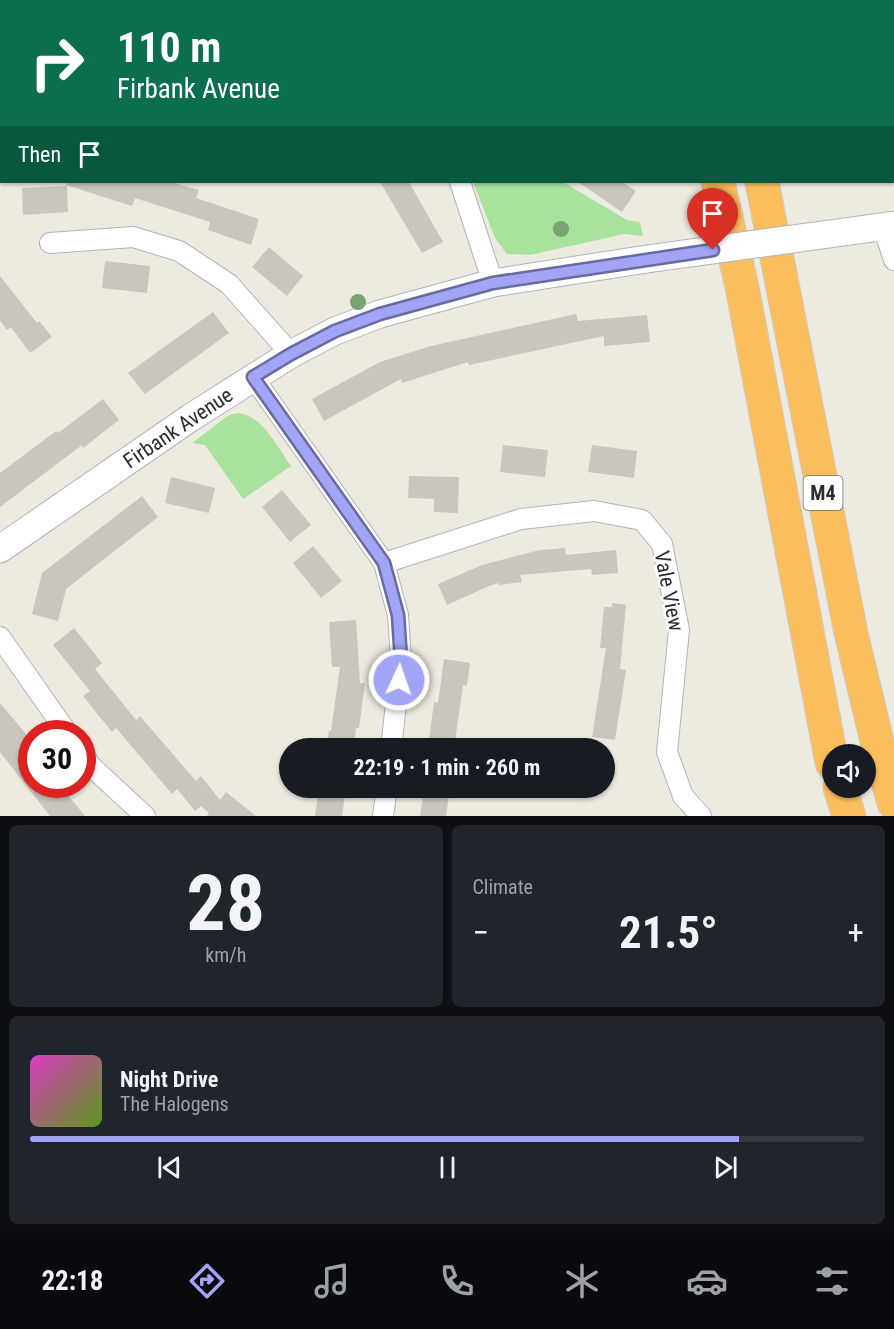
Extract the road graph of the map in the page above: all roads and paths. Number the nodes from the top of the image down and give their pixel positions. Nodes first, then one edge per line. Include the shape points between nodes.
1 (460, 183) edge
2 (718, 183) edge
3 (762, 183) edge
4 (889, 225) edge
5 (50, 243) dead end
6 (894, 260) edge
7 (493, 283) junction
8 (291, 354) junction
9 (253, 377) junction
10 (0, 549) edge
11 (384, 563) junction
12 (0, 637) edge
13 (58, 720) edge
14 (392, 738) edge
15 (828, 744) edge
16 (96, 771) edge
17 (386, 798) edge
18 (843, 798) edge
19 (894, 803) edge
20 (145, 816) edge
21 (383, 816) edge
22 (701, 816) edge
23 (849, 816) edge

1 - 7 street
2 - 15 highway, M4 via 742,287
3 - 19 highway, M4 via 851,633
4 - 6 street
4 - 7 street, Firbank Avenue, bridge
5 - 8 street via 133,237 179,251 229,284
7 - 8 street, Firbank Avenue via 380,314
8 - 9 street, Firbank Avenue
9 - 10 street, Firbank Avenue
9 - 11 street
11 - 14 street via 398,615 401,660
11 - 22 street, Vale View via 521,519 594,511 642,519 662,544 679,630 667,752 683,796
12 - 13 street
16 - 20 street
17 - 21 street
18 - 23 highway

